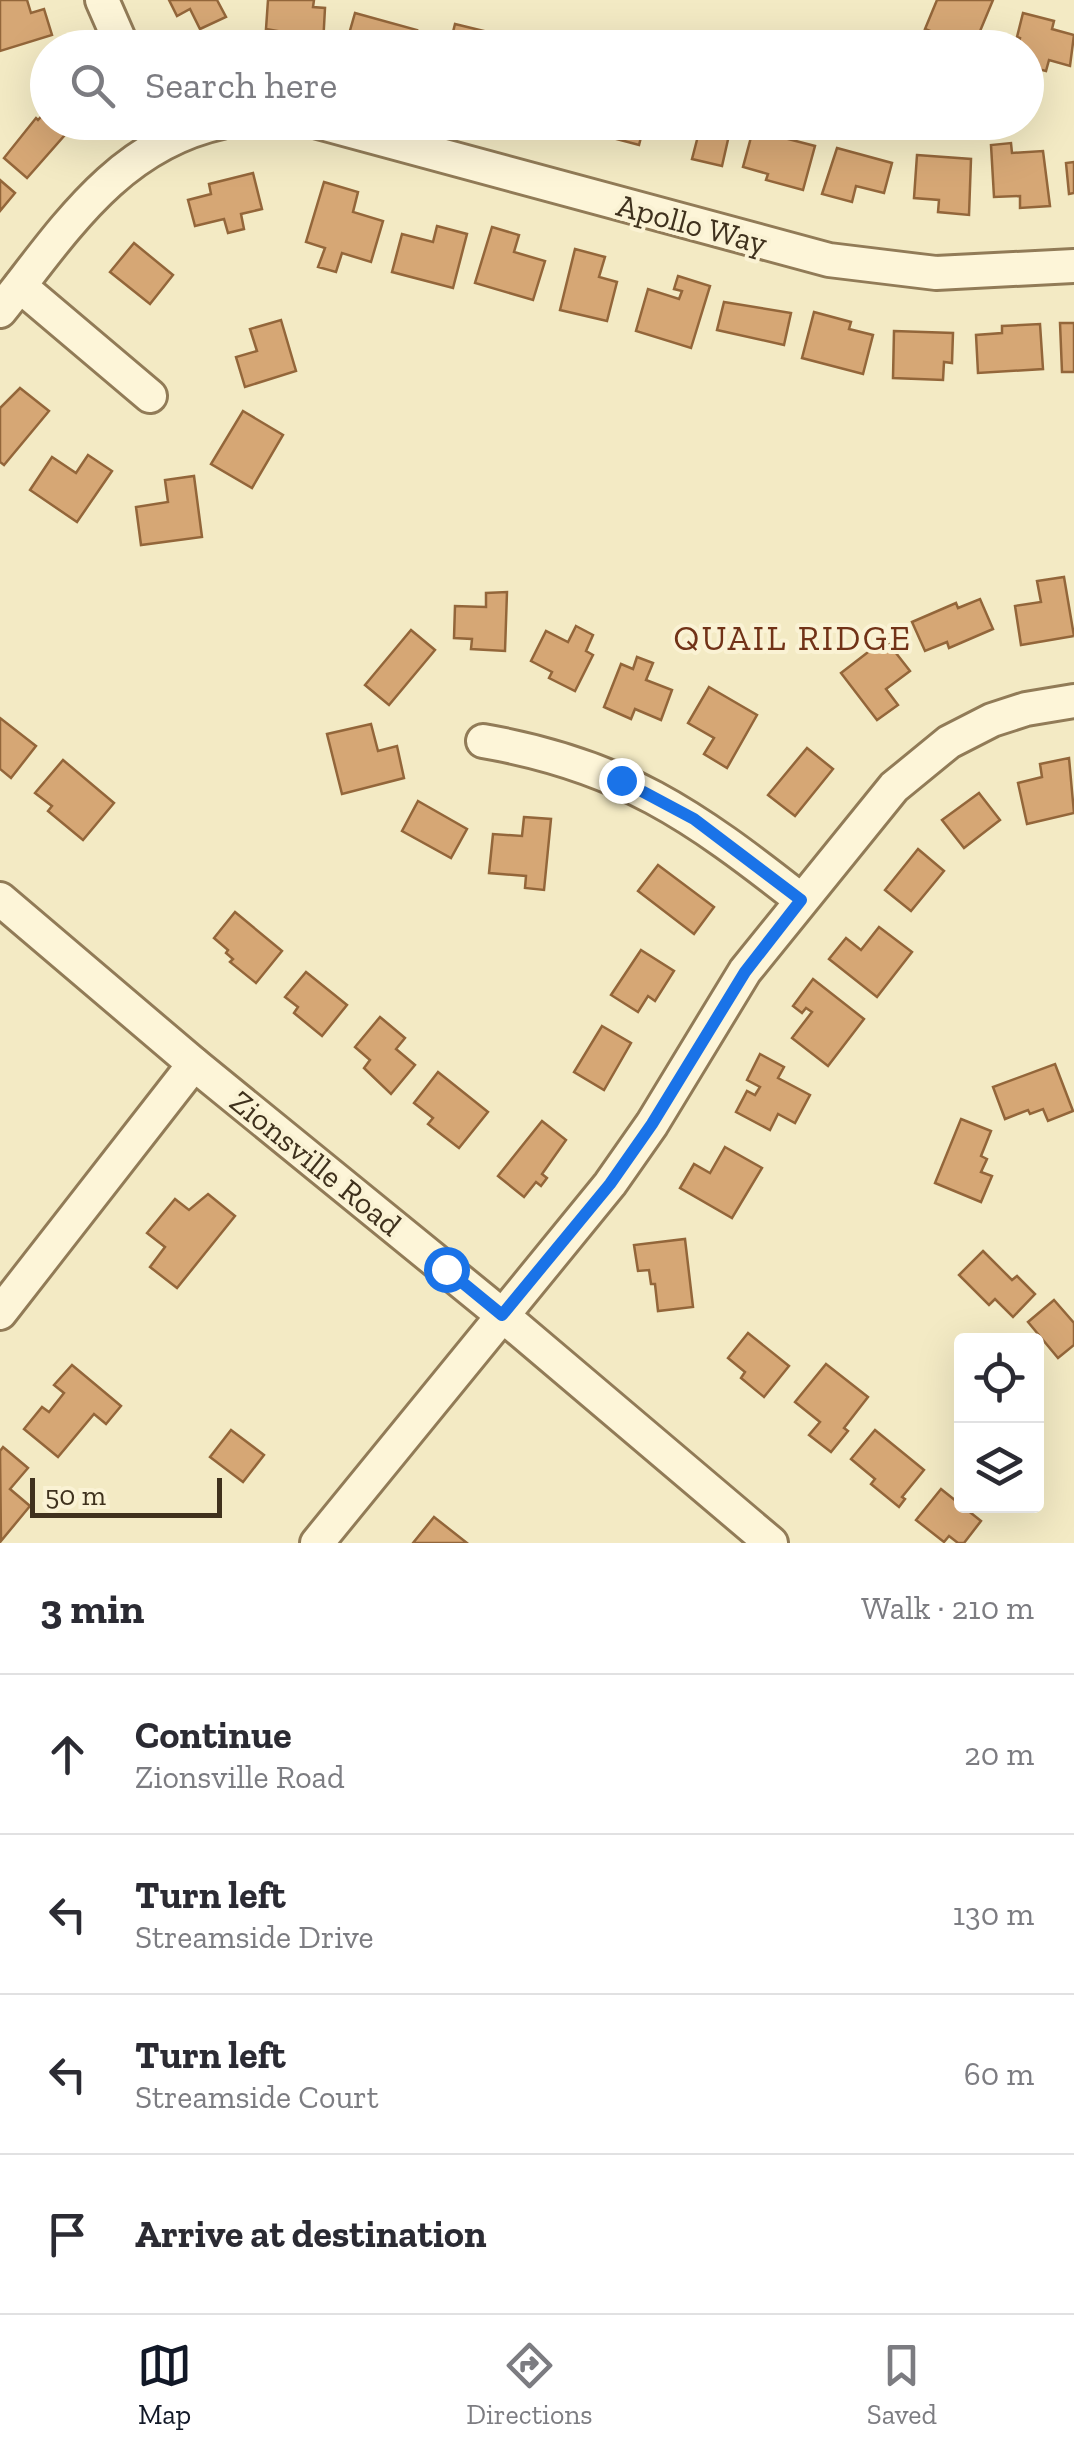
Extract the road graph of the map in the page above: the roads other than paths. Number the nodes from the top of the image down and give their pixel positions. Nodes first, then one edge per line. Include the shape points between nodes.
1 (102, 0) edge
2 (114, 30) edge
3 (152, 140) edge
4 (385, 140) edge
5 (1074, 266) edge
6 (10, 299) edge
7 (150, 396) dead end
8 (1074, 701) edge
9 (483, 741) dead end
10 (0, 899) edge
11 (801, 900) junction
12 (194, 1064) junction
13 (0, 1314) edge
14 (502, 1315) junction
15 (317, 1543) edge
16 (771, 1543) edge

1 - 2 street
3 - 6 street via 105,182
4 - 5 street, Apollo Way via 829,260 936,273
6 - 7 street
8 - 11 street via 1002,716 949,742 894,787
9 - 11 street via 587,766 654,796 725,840
10 - 12 street, Zionsville Road
11 - 14 street via 745,972 610,1184
12 - 13 street
12 - 14 street, Zionsville Road
14 - 15 street
14 - 16 street, Zionsville Road

